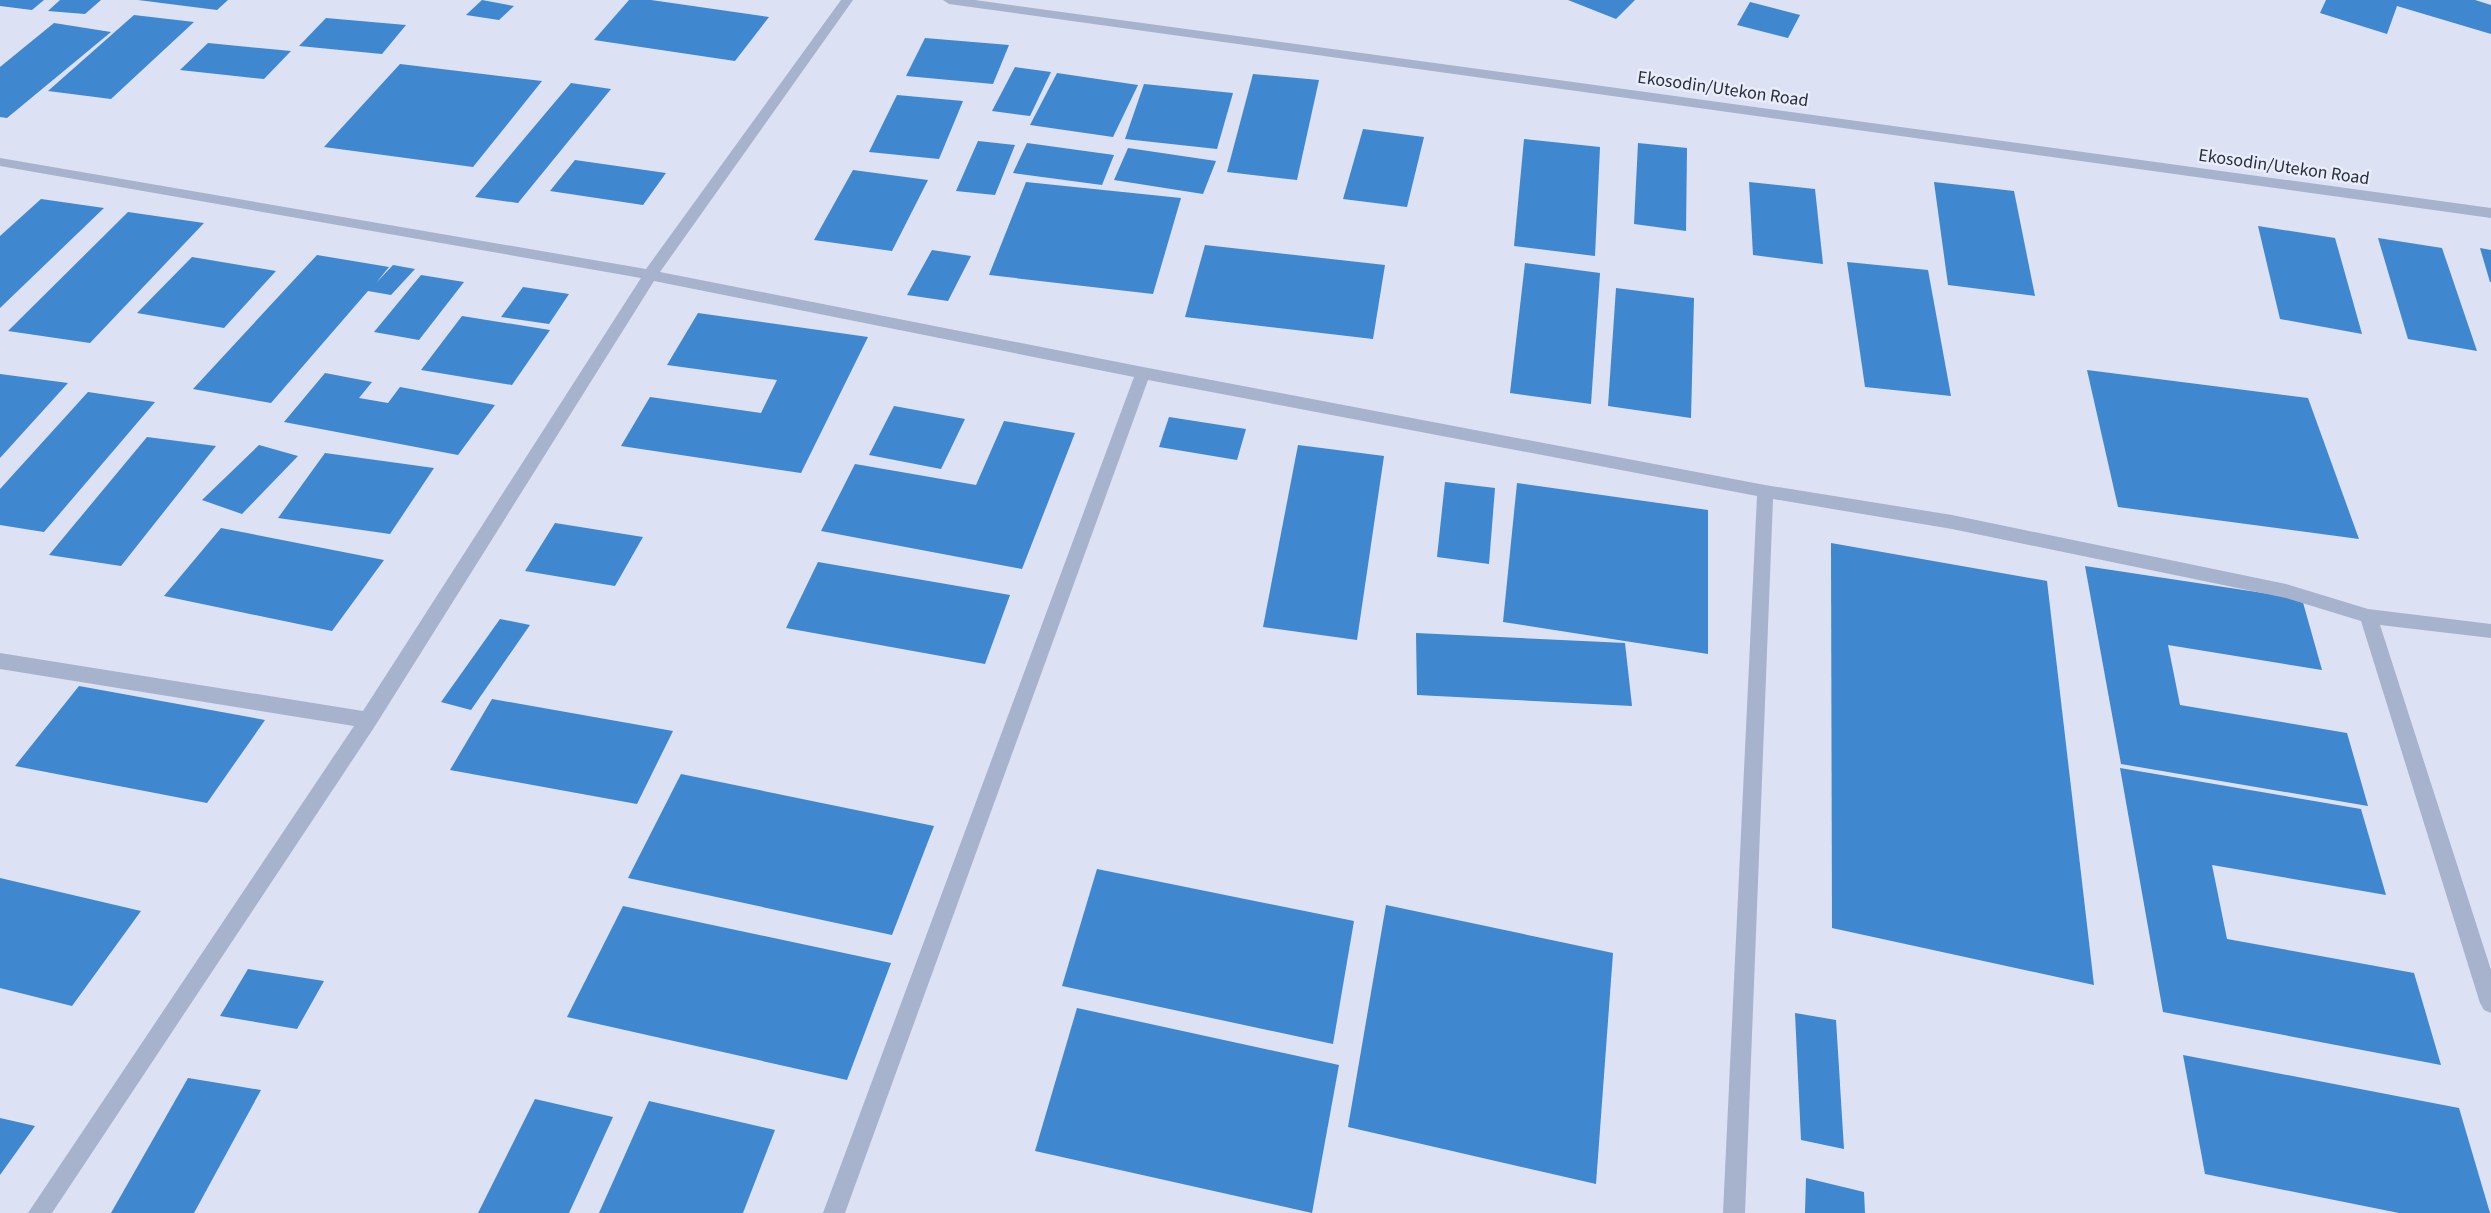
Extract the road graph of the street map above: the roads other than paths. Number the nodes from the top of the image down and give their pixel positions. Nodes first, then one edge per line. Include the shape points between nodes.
1 (847, 0) edge
2 (949, 0) edge
3 (0, 162) edge
4 (2491, 213) edge
5 (650, 275) junction
6 (1143, 373) junction
7 (1765, 491) junction
8 (2368, 616) junction
9 (2491, 631) edge
10 (0, 660) edge
11 (368, 720) junction
12 (2491, 1003) edge
13 (38, 1213) edge
14 (834, 1213) edge
15 (1734, 1213) edge

1 - 5 street
2 - 4 street, Ekosodin/Utekon Road
3 - 5 street
5 - 6 street
5 - 11 street
6 - 7 street
6 - 14 street
7 - 8 street via 1952,522 2260,585
7 - 15 street
8 - 9 street
8 - 12 street
10 - 11 street
11 - 13 street

